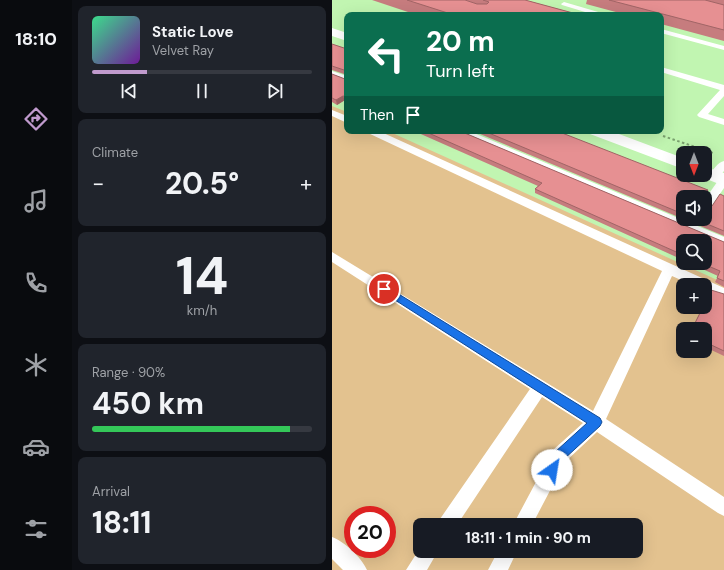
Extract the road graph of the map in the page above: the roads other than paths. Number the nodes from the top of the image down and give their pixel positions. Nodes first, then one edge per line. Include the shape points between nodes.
1 (572, 0) edge
2 (589, 12) edge
3 (332, 32) edge
4 (664, 32) edge
5 (344, 36) edge
6 (724, 48) edge
7 (664, 70) edge
8 (332, 73) edge
9 (344, 78) edge
10 (724, 89) edge
11 (332, 113) edge
12 (344, 119) edge
13 (724, 122) edge
14 (378, 134) edge
15 (469, 134) edge
16 (604, 134) edge
17 (676, 161) edge
18 (718, 174) edge
19 (712, 190) edge
20 (676, 216) edge
21 (698, 226) edge
22 (724, 242) edge
23 (332, 256) edge
24 (669, 268) junction
25 (690, 278) edge
26 (712, 289) edge
27 (724, 294) edge
28 (540, 387) junction
29 (596, 422) junction
30 (724, 507) edge
31 (451, 518) edge
32 (526, 518) edge
33 (332, 546) edge
34 (424, 558) edge
35 (504, 558) edge
36 (357, 570) edge
37 (416, 570) edge
38 (498, 570) edge

1 - 2 lane via 561,6
3 - 5 street
4 - 6 lane
7 - 10 lane
8 - 9 lane
10 - 13 lane via 702,115
11 - 12 lane
14 - 24 lane
15 - 20 lane
16 - 17 street
18 - 19 lane
21 - 22 lane
23 - 28 lane
24 - 25 lane
24 - 29 lane
26 - 27 lane
28 - 29 lane
28 - 31 lane
29 - 30 lane
29 - 32 lane via 559,456
33 - 36 lane
34 - 37 lane
35 - 38 lane

